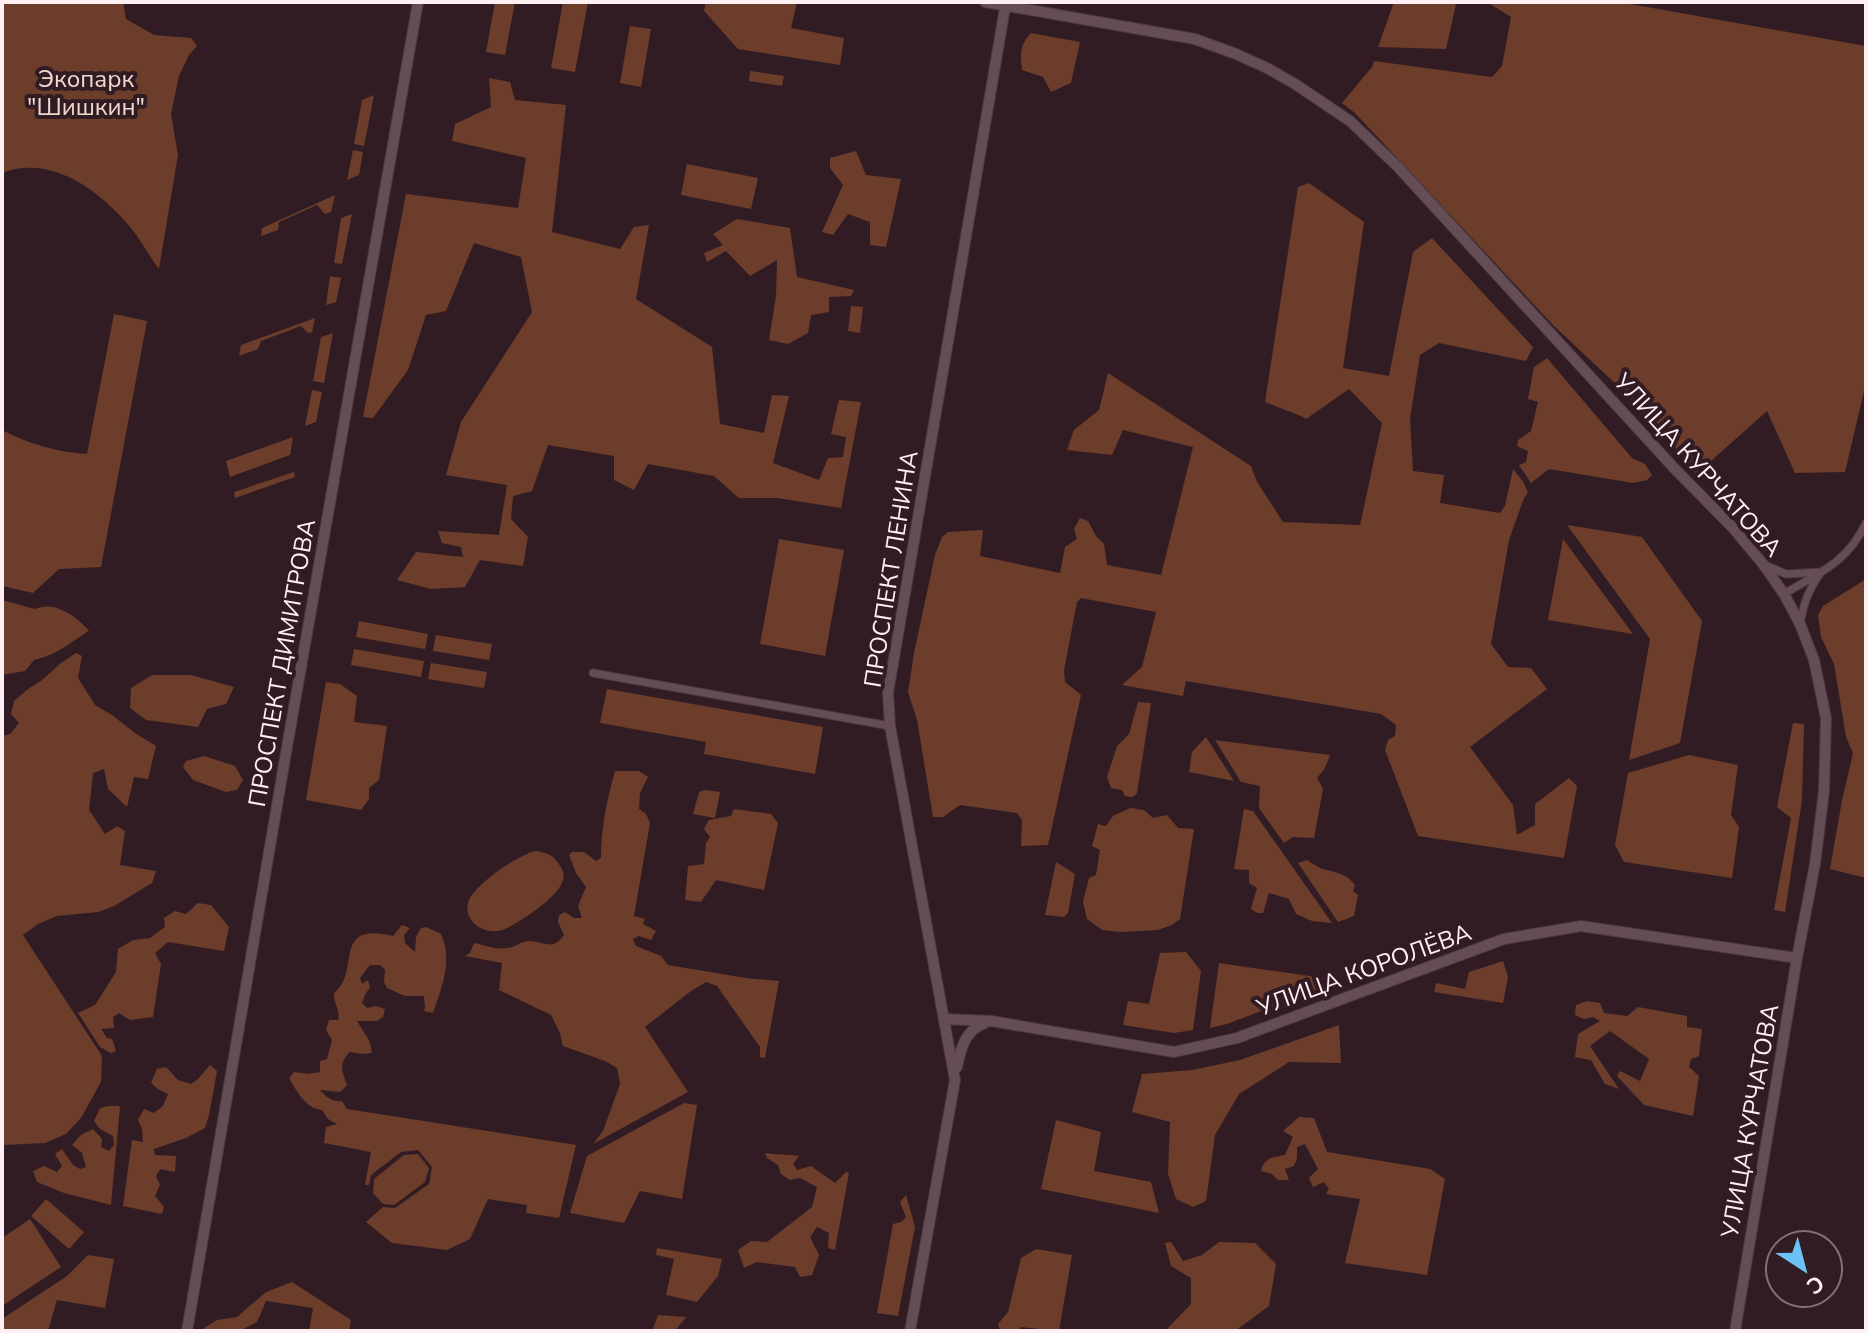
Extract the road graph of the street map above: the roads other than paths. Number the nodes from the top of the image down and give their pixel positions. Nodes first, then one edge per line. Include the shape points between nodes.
1 (418, 2) edge
2 (985, 2) edge
3 (1006, 4) edge
4 (1866, 523) edge
5 (1763, 564) junction
6 (1821, 572) junction
7 (1784, 594) junction
8 (1800, 624) junction
9 (593, 673) dead end
10 (890, 726) junction
11 (1797, 958) junction
12 (945, 1019) junction
13 (991, 1021) junction
14 (955, 1080) junction
15 (187, 1331) edge
16 (910, 1331) edge
17 (1735, 1331) edge

1 - 15 street, ПРОСПЕКТ ДИМИТРОВА
2 - 3 street, УЛИЦА КУРЧАТОВА
3 - 5 street, УЛИЦА КУРЧАТОВА via 1195,39 1267,68 1350,121
3 - 10 street, ПРОСПЕКТ ЛЕНИНА via 888,693
4 - 6 street via 1847,552
5 - 6 street via 1786,574
5 - 7 street, УЛИЦА КУРЧАТОВА
6 - 7 street
6 - 8 street via 1808,592
7 - 8 street, УЛИЦА КУРЧАТОВА
8 - 11 street, УЛИЦА КУРЧАТОВА via 1826,718 1819,835
9 - 10 street
10 - 12 street, ПРОСПЕКТ ЛЕНИНА
11 - 13 street, УЛИЦА КОРОЛЁВА via 1581,926 1504,939 1237,1038 1174,1052
11 - 17 street, УЛИЦА КУРЧАТОВА
12 - 13 street, УЛИЦА КОРОЛЁВА
12 - 14 street, ПРОСПЕКТ ЛЕНИНА
13 - 14 street via 965,1038
14 - 16 street, ПРОСПЕКТ ЛЕНИНА

